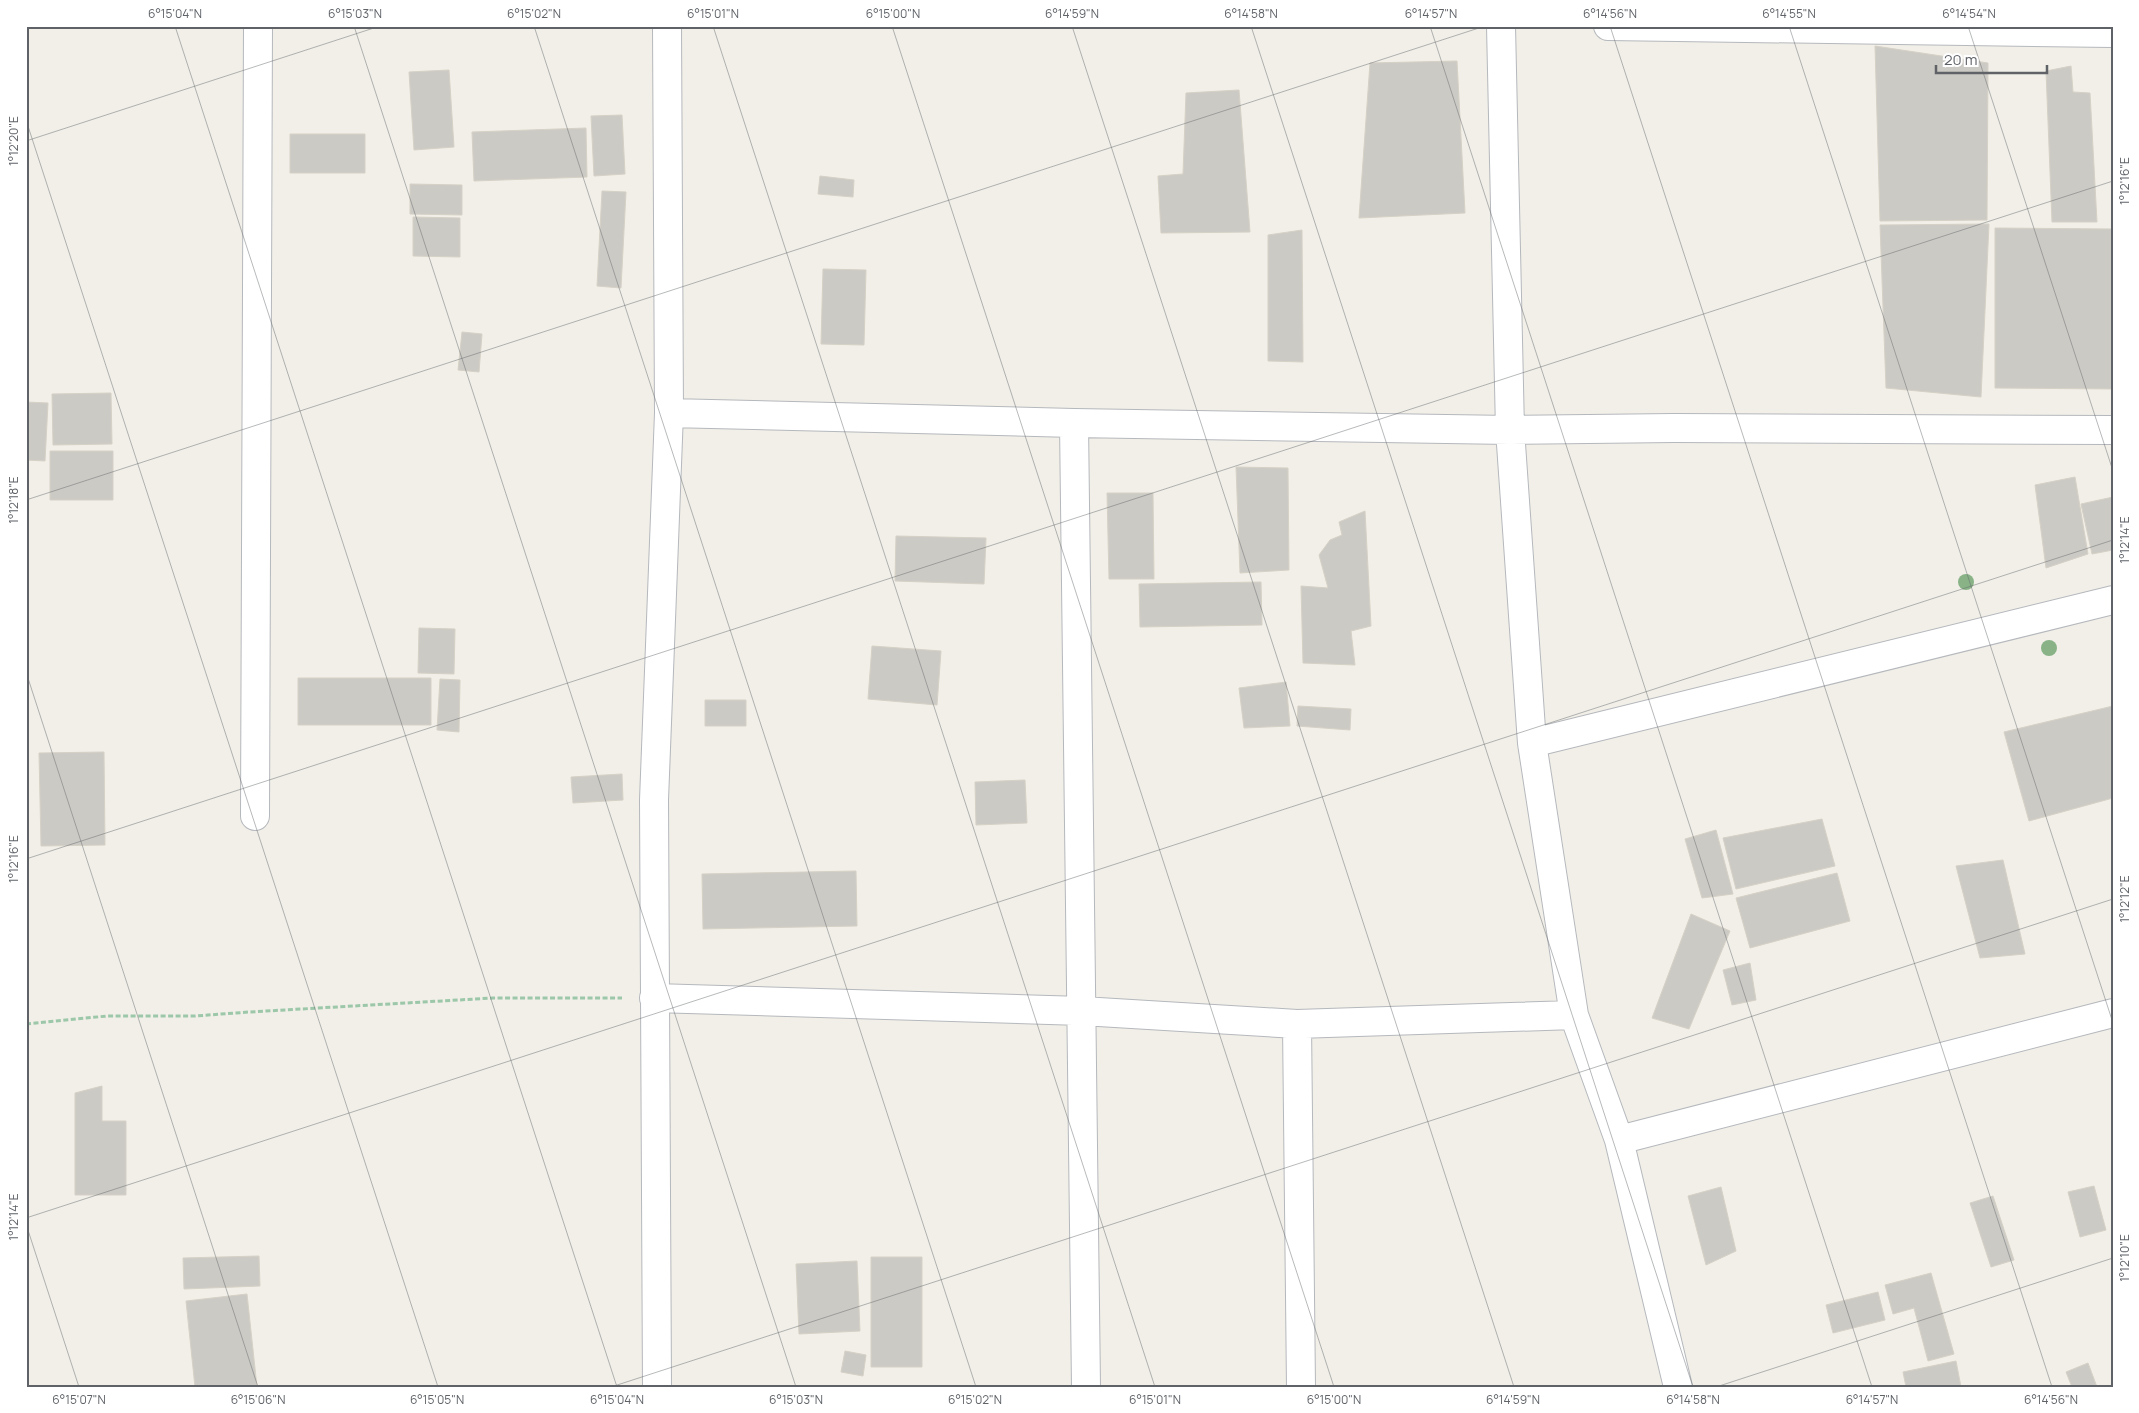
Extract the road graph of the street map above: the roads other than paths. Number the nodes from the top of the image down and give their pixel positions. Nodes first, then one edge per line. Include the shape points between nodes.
1 (258, 26) edge
2 (667, 26) edge
3 (1501, 26) edge
4 (1608, 26) edge
5 (1956, 28) edge
6 (2113, 33) edge
7 (669, 413) junction
8 (1074, 423) junction
9 (1510, 430) junction
10 (2113, 430) edge
11 (2113, 600) edge
12 (1532, 743) junction
13 (255, 816) dead end
14 (654, 998) junction
15 (1082, 1011) junction
16 (2113, 1013) edge
17 (1574, 1015) junction
18 (1297, 1024) junction
19 (1619, 1140) junction
20 (657, 1387) edge
21 (1086, 1387) edge
22 (1301, 1387) edge
23 (1678, 1387) edge

1 - 13 street
2 - 7 street
3 - 9 street
4 - 5 street
5 - 6 street
7 - 8 street
7 - 14 street via 654,800
8 - 9 street
8 - 15 street
9 - 10 street
9 - 12 street
11 - 12 street
12 - 17 street
14 - 15 street
14 - 20 street
15 - 18 street
15 - 21 street
16 - 19 street
17 - 18 street
17 - 19 street
18 - 22 street
19 - 23 street

